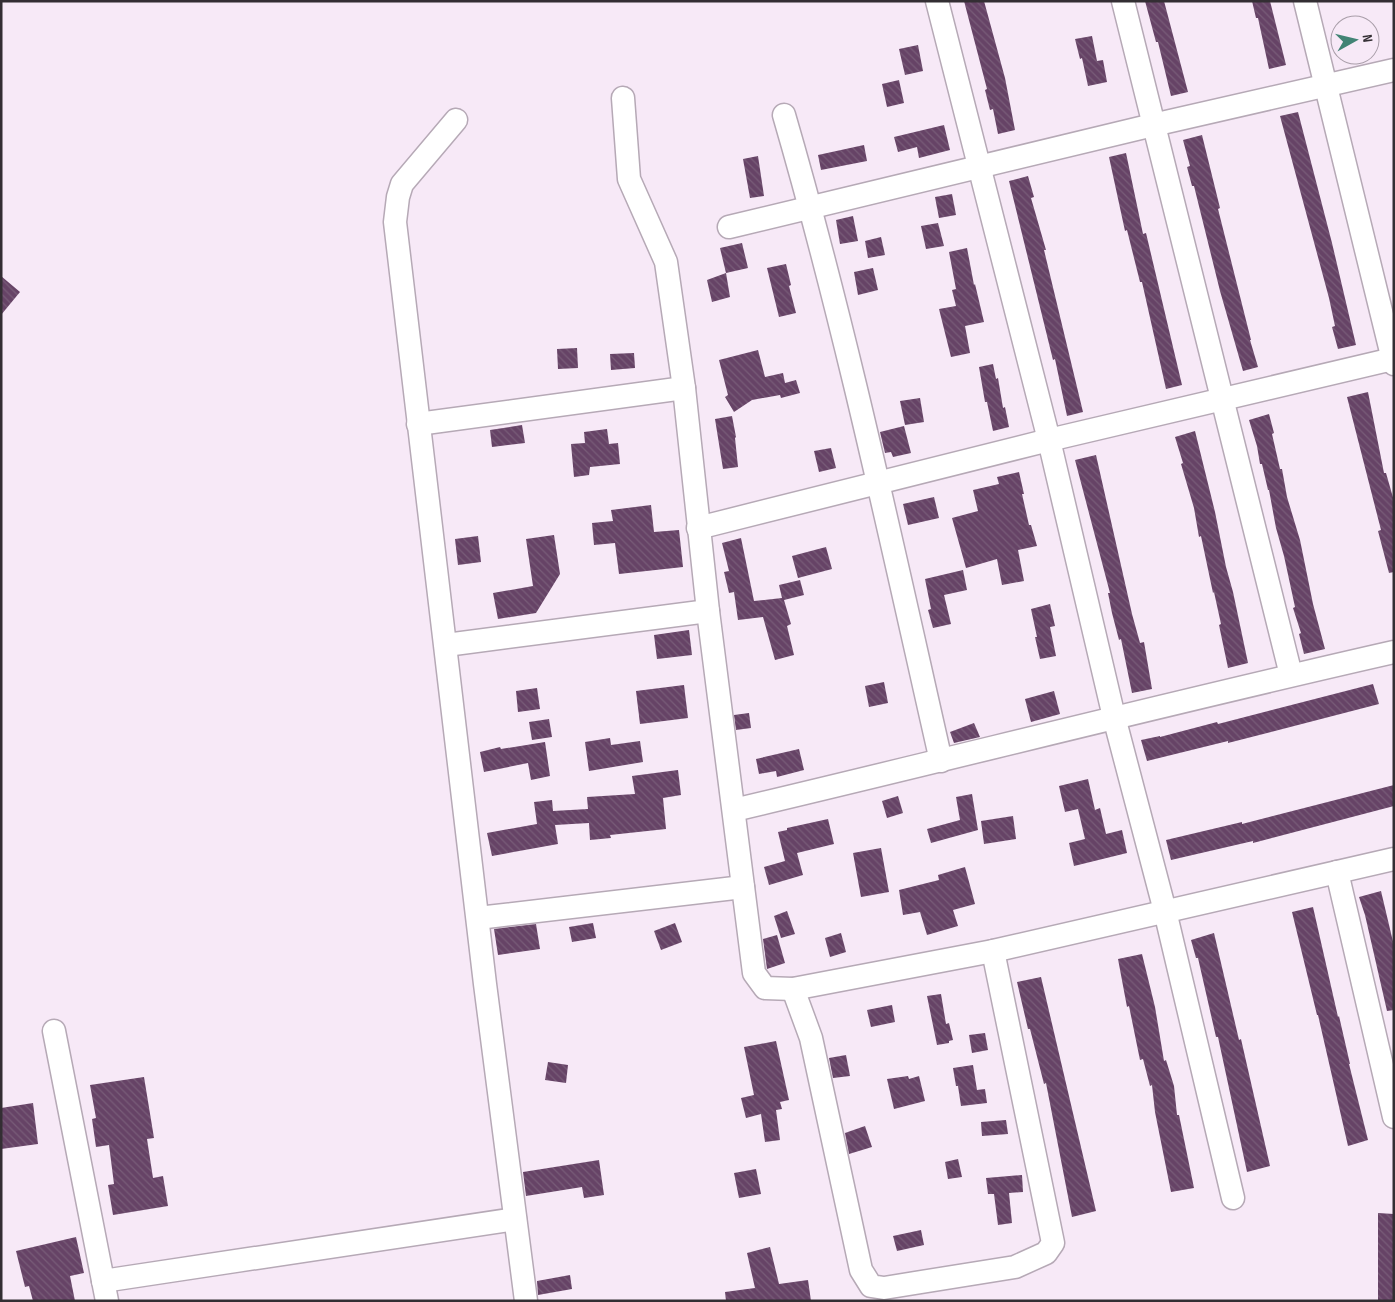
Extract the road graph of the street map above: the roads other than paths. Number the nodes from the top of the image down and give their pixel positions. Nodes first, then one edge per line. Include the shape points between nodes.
1 (937, 1) edge
2 (1123, 1) edge
3 (1305, 1) edge
4 (1394, 70) edge
5 (1326, 84) junction
6 (623, 98) dead end
7 (784, 115) dead end
8 (456, 120) dead end
9 (1153, 125) junction
10 (980, 166) junction
11 (810, 206) junction
12 (729, 227) dead end
13 (1393, 362) edge
14 (684, 388) junction
15 (1221, 400) junction
16 (418, 424) junction
17 (1049, 440) junction
18 (878, 482) junction
19 (698, 528) junction
20 (708, 611) junction
21 (446, 645) junction
22 (1394, 652) edge
23 (1290, 675) junction
24 (1114, 717) junction
25 (941, 761) junction
26 (734, 810) junction
27 (1394, 859) edge
28 (1337, 872) junction
29 (743, 887) junction
30 (1165, 911) junction
31 (478, 918) junction
32 (993, 951) junction
33 (793, 989) junction
34 (54, 1032) dead end
35 (1394, 1117) edge
36 (1233, 1198) dead end
37 (515, 1219) junction
38 (105, 1291) edge
39 (526, 1301) edge

1 - 10 street
2 - 9 street
3 - 5 street
4 - 5 street
5 - 9 street
5 - 13 street
6 - 14 street via 629,179 666,262
7 - 11 street
8 - 16 street via 402,184 398,196 395,222
9 - 10 street
9 - 15 street
10 - 11 street
10 - 17 street
11 - 12 street
11 - 18 street
13 - 15 street
14 - 16 street
14 - 19 street
15 - 17 street
15 - 23 street
16 - 21 street
17 - 18 street
17 - 24 street
18 - 19 street
18 - 25 street
19 - 20 street
20 - 21 street
20 - 26 street
21 - 31 street
22 - 23 street
23 - 24 street
24 - 25 street
24 - 30 street
25 - 26 street
26 - 29 street
27 - 28 street
28 - 30 street
28 - 35 street
29 - 31 street
29 - 33 street via 754,973 765,988
30 - 32 street
30 - 36 street
31 - 37 street
32 - 33 street
32 - 33 street via 1053,1244 1046,1253 1015,1267 884,1288 871,1286 862,1270 811,1038
34 - 38 street
37 - 38 street
37 - 39 street

